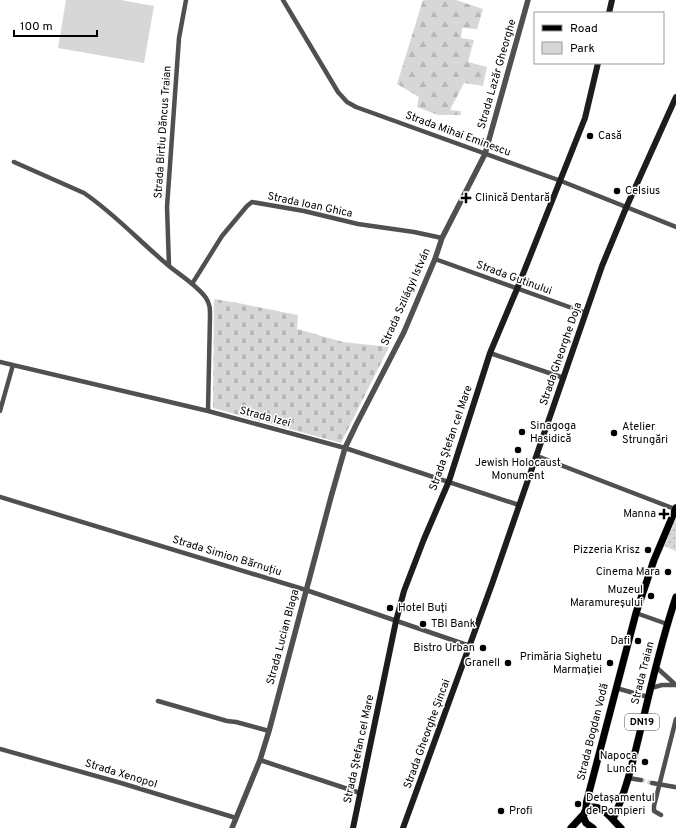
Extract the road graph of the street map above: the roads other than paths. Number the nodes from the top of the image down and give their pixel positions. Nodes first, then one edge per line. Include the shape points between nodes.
1 (186, 0) edge
2 (283, 0) edge
3 (528, 0) edge
4 (612, 0) edge
5 (609, 12) edge
6 (598, 64) edge
7 (676, 97) edge
8 (485, 154) junction
9 (14, 162) dead end
10 (561, 181) junction
11 (626, 208) junction
12 (676, 227) edge
13 (442, 238) junction
14 (435, 259) junction
15 (169, 266) junction
16 (192, 284) junction
17 (517, 289) junction
18 (586, 313) junction
19 (490, 353) junction
20 (0, 362) edge
21 (13, 365) junction
22 (564, 378) junction
23 (0, 411) edge
24 (208, 411) junction
25 (345, 448) junction
26 (537, 456) junction
27 (449, 482) junction
28 (0, 497) edge
29 (519, 505) junction
30 (676, 509) edge
31 (306, 590) junction
32 (676, 597) edge
33 (675, 606) edge
34 (636, 613) junction
35 (396, 620) junction
36 (668, 624) junction
37 (470, 646) junction
38 (656, 667) junction
39 (676, 685) edge
40 (616, 688) junction
41 (651, 688) junction
42 (648, 698) junction
43 (158, 701) dead end
44 (676, 719) edge
45 (269, 731) junction
46 (0, 749) edge
47 (260, 760) junction
48 (628, 778) junction
49 (641, 780) tunnel mouth
50 (652, 783) tunnel mouth
51 (660, 785) junction
52 (676, 786) edge
53 (360, 793) junction
54 (585, 812) junction
55 (661, 815) dead end
56 (236, 818) junction
57 (613, 823) edge
58 (232, 828) edge
59 (353, 828) edge
60 (403, 828) edge
61 (571, 828) edge
62 (593, 828) edge
63 (621, 828) edge

1 - 15 street, Strada Birtiu Dăncus Traian via 179,38 167,207
2 - 8 street, Strada Mihai Eminescu via 338,92 347,102
3 - 8 street, Strada Lazăr Gheorghe
4 - 5 main road
6 - 10 main road, Strada Ștefan cel Mare via 585,118
7 - 11 main road, Strada Gheorghe Doja
8 - 10 street, Strada Mihai Eminescu
8 - 13 street, Strada Szilágyi István
9 - 15 street via 84,193 105,208
10 - 11 street, Strada Mihai Eminescu
10 - 17 main road, Strada Ștefan cel Mare
11 - 12 street, Strada Mihai Eminescu
11 - 18 main road, Strada Gheorghe Doja
13 - 14 street, Strada Szilágyi István
13 - 16 street, Strada Ioan Ghica via 252,202 222,236
14 - 17 street, Strada Gutinului
14 - 25 street, Strada Szilágyi István via 404,332
15 - 16 street
16 - 24 street via 206,297 210,305
17 - 18 street, Strada Gutinului
17 - 19 main road, Strada Ștefan cel Mare
18 - 22 main road, Strada Gheorghe Doja
19 - 22 street
19 - 27 main road, Strada Ștefan cel Mare
20 - 21 street, Strada Izei
21 - 23 street
21 - 24 street, Strada Izei
22 - 26 main road, Strada Gheorghe Doja
24 - 25 street, Strada Izei
25 - 27 street, Strada Izei
25 - 31 street, Strada Lucian Blaga
26 - 29 main road, Strada Gheorghe Doja
26 - 30 street
27 - 29 street, Strada Izei
27 - 35 main road, Strada Ștefan cel Mare via 404,591
28 - 31 street, Strada Simion Bărnuțiu
29 - 37 main road, Strada Gheorghe Doja
30 - 34 main road, DN19 via 654,560
31 - 35 street, Strada Simion Bărnuțiu
31 - 45 street, Strada Lucian Blaga
32 - 33 main road, DN19
33 - 36 main road, DN19
34 - 36 street
34 - 40 main road, Strada Bogdan Vodă / DN19
35 - 37 street, Strada Simion Bărnuțiu
35 - 53 main road, Strada Ștefan cel Mare
36 - 38 main road, Strada Traian / DN19
37 - 60 main road, Strada Gheorghe Șincai
38 - 39 street
38 - 41 main road, Strada Traian / DN19
39 - 41 street
40 - 42 street
40 - 54 main road, Strada Bogdan Vodă / DN19
41 - 42 main road, Strada Traian / DN19
42 - 48 main road, Strada Traian / DN19
43 - 45 street
44 - 51 street
45 - 47 street, Strada Lucian Blaga
46 - 56 street, Strada Xenopol
47 - 53 street
47 - 56 street, Strada Lucian Blaga
48 - 49 street
48 - 57 main road, Strada Traian / DN19
50 - 51 street
51 - 52 street
51 - 55 street via 654,811
53 - 59 main road, Strada Ștefan cel Mare
54 - 57 main road via 593,807 598,808 607,813
54 - 61 main road
54 - 62 main road via 586,823
56 - 58 street, Strada Lucian Blaga
57 - 63 main road

